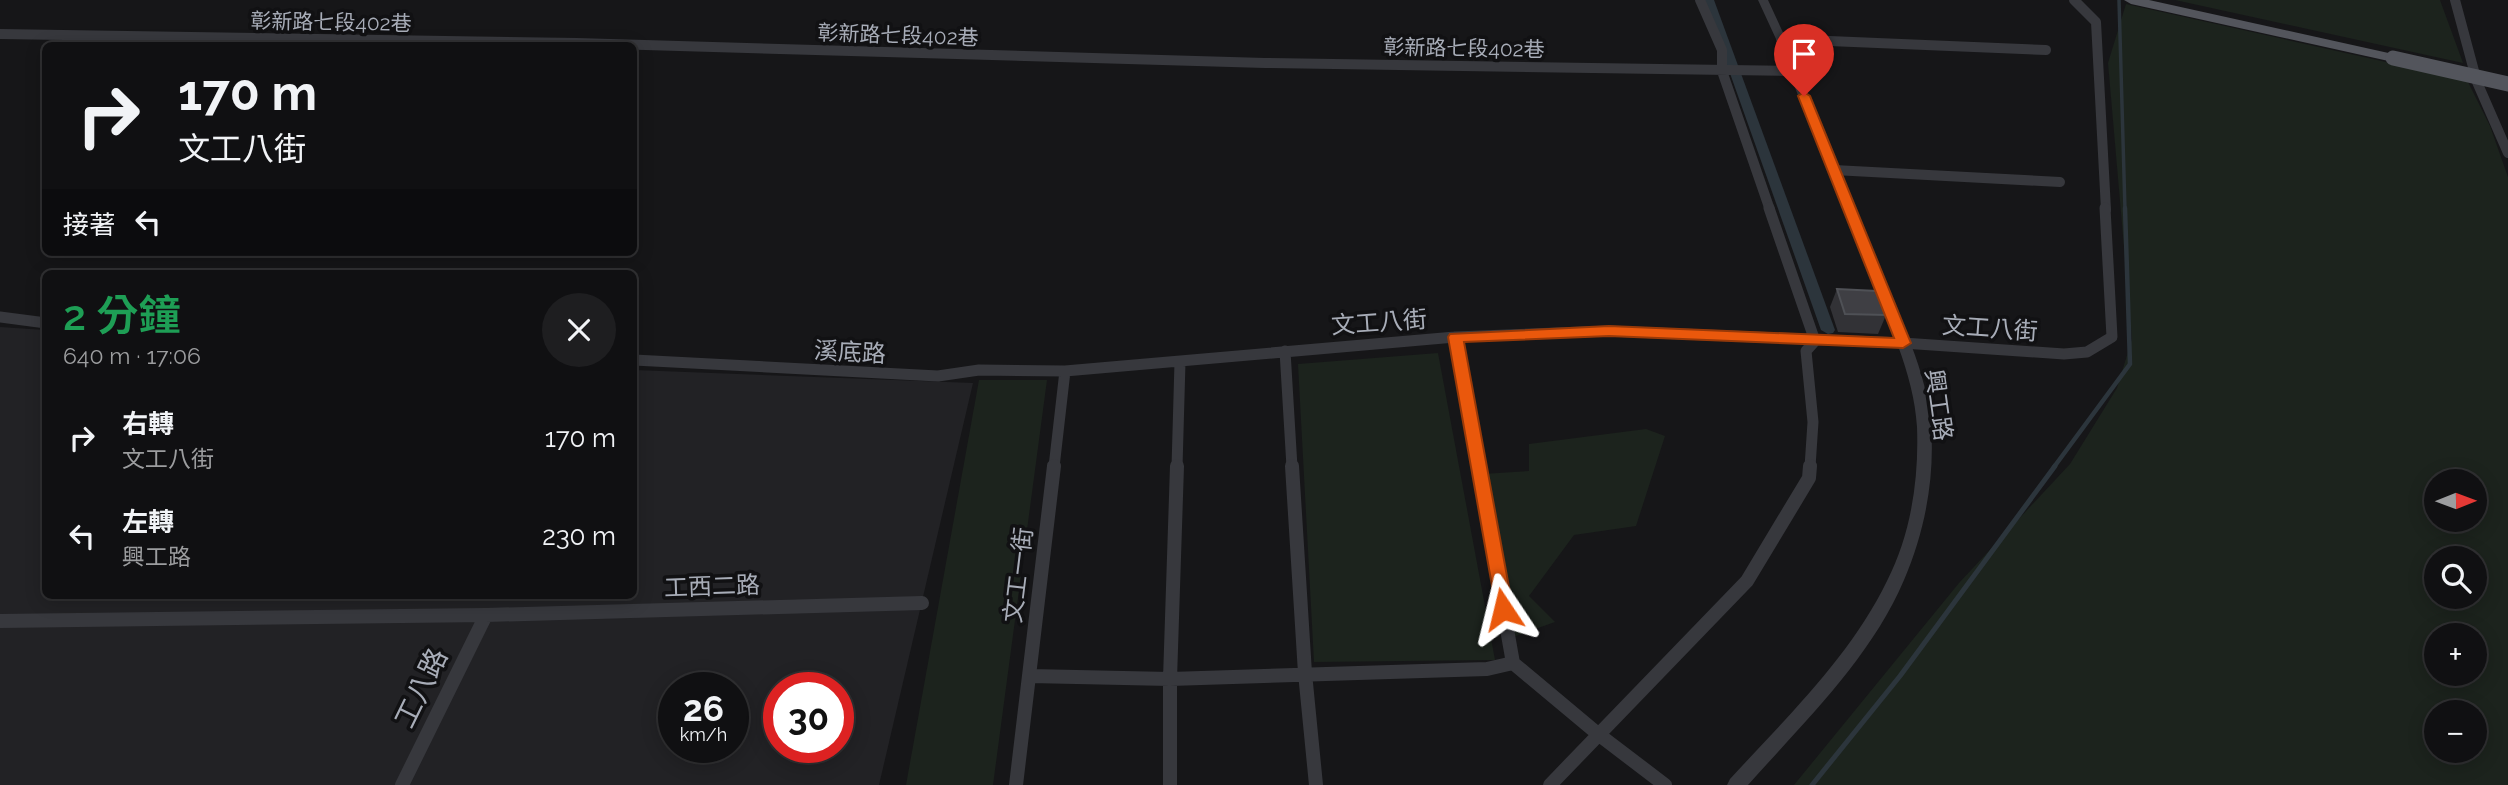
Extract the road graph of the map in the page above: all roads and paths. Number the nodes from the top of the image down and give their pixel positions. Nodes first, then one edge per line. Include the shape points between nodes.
1 (1700, 0) edge
2 (1763, 0) edge
3 (2074, 0) edge
4 (2132, 0) edge
5 (2155, 0) edge
6 (2455, 0) edge
7 (0, 34) edge
8 (1781, 39) junction
9 (513, 42) edge
10 (637, 45) edge
11 (2046, 50) dead end
12 (2393, 56) junction
13 (1722, 71) junction
14 (1794, 71) junction
15 (2508, 79) edge
16 (2508, 84) edge
17 (2508, 153) edge
18 (1834, 170) junction
19 (2060, 182) dead end
20 (0, 317) edge
21 (42, 322) edge
22 (1455, 337) junction
23 (1815, 341) junction
24 (1903, 343) junction
25 (1285, 351) junction
26 (637, 360) edge
27 (1180, 362) junction
28 (1065, 370) junction
29 (922, 603) dead end
30 (486, 615) junction
31 (0, 621) edge
32 (1513, 663) junction
33 (1305, 673) junction
34 (1030, 676) junction
35 (1170, 678) junction
36 (1598, 734) junction
37 (402, 785) edge
38 (1016, 785) edge
39 (1170, 785) edge
40 (1316, 785) edge
41 (1550, 785) edge
42 (1665, 785) edge
43 (1736, 785) edge

1 - 13 street via 1722,50
2 - 8 street, 興工路
3 - 24 street, 文工八街 via 2096,22 2112,338 2087,352 2064,354
4 - 12 main road
5 - 12 main road
6 - 17 street via 2477,82
7 - 9 street, 彰新路七段402巷
8 - 11 street
8 - 14 street, 興工路
10 - 13 street, 彰新路七段402巷
12 - 15 main road, bridge
12 - 16 main road, bridge
13 - 14 street, 彰新路七段402巷
13 - 23 street
14 - 18 street, 興工路
18 - 19 street
18 - 24 street, 興工路
20 - 21 street
22 - 23 street, 文工八街 via 1609,331
22 - 25 street, 文工八街
22 - 32 street
23 - 24 street, 文工八街
23 - 36 street via 1806,351 1814,422 1809,478 1747,581
24 - 43 street, 興工路 via 1924,426 1923,497 1906,562 1860,644
25 - 27 street, 文工八街
25 - 33 street
26 - 28 street, 溪底路 via 938,376 979,370
27 - 28 street, 文工八街
27 - 35 street
28 - 34 street, 文工一街
29 - 30 street, 工西二路
30 - 31 street, 工西二路
30 - 37 street, 工八路
32 - 33 street via 1487,669
32 - 36 street
33 - 35 street
33 - 40 street
34 - 35 street
34 - 38 street, 文工一街
35 - 39 street
36 - 41 street
36 - 42 street

